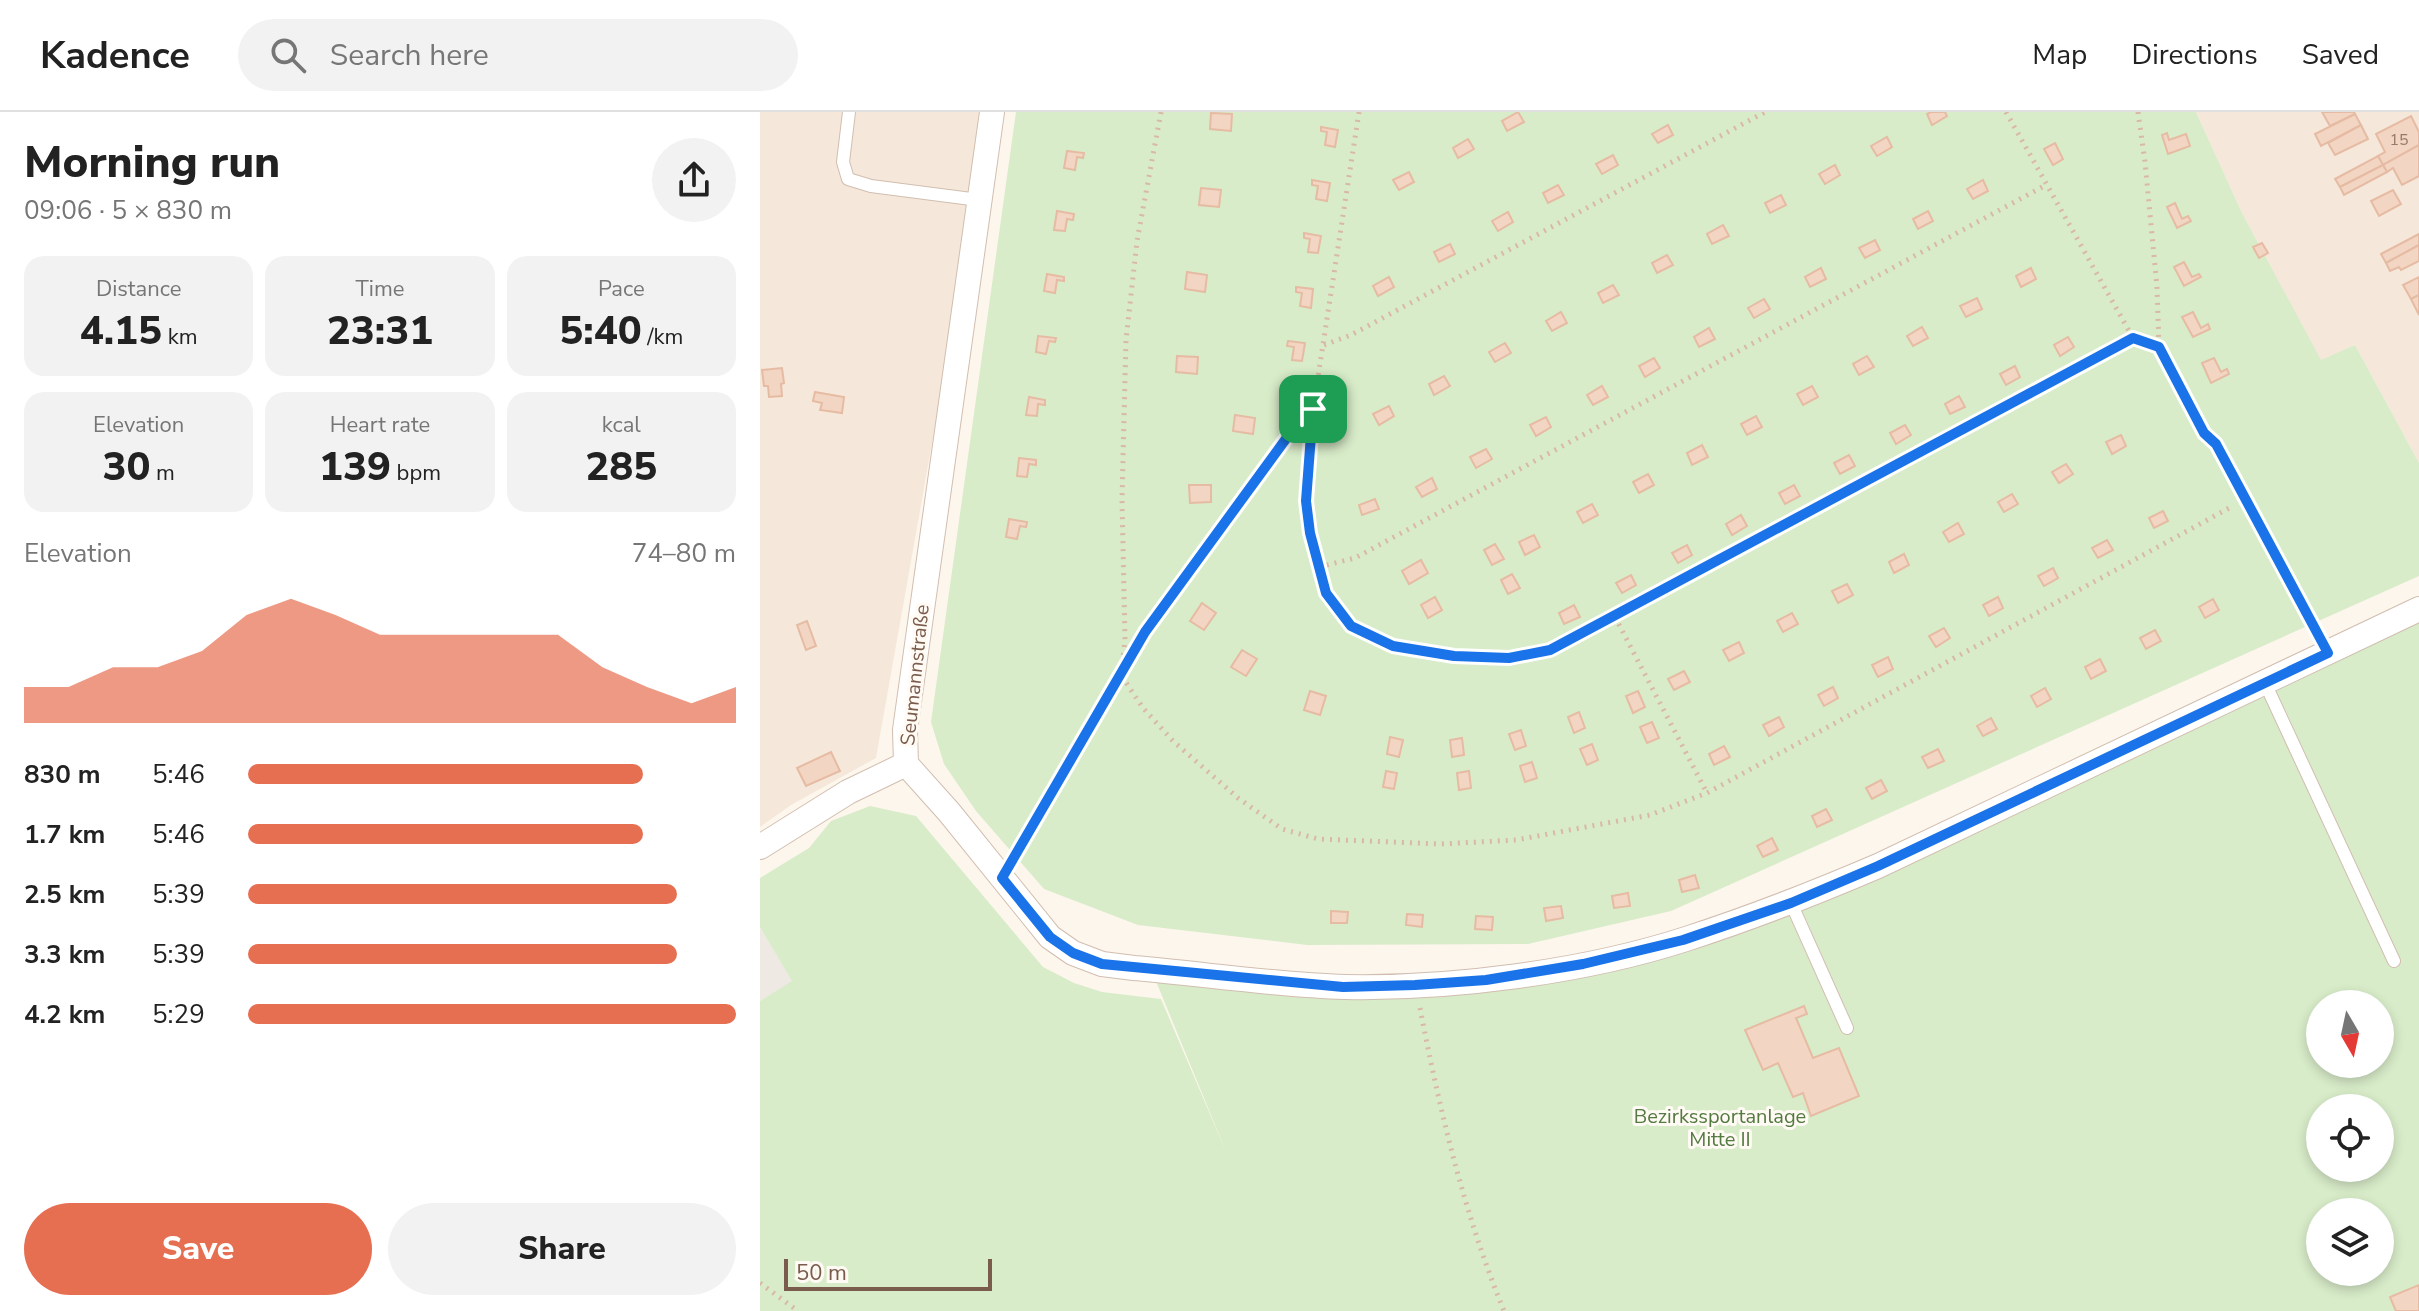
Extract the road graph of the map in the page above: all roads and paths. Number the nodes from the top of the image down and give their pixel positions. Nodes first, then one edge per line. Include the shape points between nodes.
1 (849, 112) edge
2 (992, 112) edge
3 (1161, 112) edge
4 (1359, 112) edge
5 (1765, 112) edge
6 (2006, 112) edge
7 (2138, 112) edge
8 (2046, 185) junction
9 (979, 200) junction
10 (2133, 338) junction
11 (1324, 345) junction
12 (2159, 347) junction
13 (1313, 409) junction
14 (2216, 444) joint
15 (2245, 498) junction
16 (1319, 567) junction
17 (2419, 609) edge
18 (1615, 617) junction
19 (2328, 653) junction
20 (1121, 675) junction
21 (2265, 683) junction
22 (906, 764) junction
23 (1707, 793) junction
24 (760, 847) edge
25 (1002, 878) junction
26 (1791, 903) junction
27 (2394, 961) dead end
28 (1415, 985) junction
29 (1847, 1028) dead end
30 (760, 1283) edge
31 (798, 1311) edge
32 (1504, 1311) edge

1 - 9 lane via 843,162 848,179
2 - 9 street, Seumannstraße
3 - 20 path via 1137,241 1126,340
4 - 11 path
5 - 11 path
6 - 8 path
7 - 12 path
8 - 10 path
8 - 16 path via 1355,558
9 - 22 street, Seumannstraße via 905,730
10 - 12 path
10 - 18 path
11 - 13 path
12 - 14 path via 2204,433
13 - 16 path via 1306,501
13 - 20 path via 1154,620
14 - 15 lane
15 - 19 lane
15 - 23 path
16 - 18 path via 1326,593 1351,626 1393,646 1509,658 1550,650
17 - 19 street, Seumannstraße
18 - 23 path
19 - 21 street, Seumannstraße
20 - 23 path via 1173,741 1238,798 1282,829 1318,839 1441,844 1516,840 1650,815
20 - 25 path
21 - 26 street, Seumannstraße
21 - 27 lane
22 - 24 street via 848,792
22 - 25 street, Seumannstraße
25 - 28 street, Seumannstraße via 1050,937 1102,964 1343,987
26 - 28 street, Seumannstraße via 1683,940 1583,964
26 - 29 lane
28 - 32 path via 1445,1132
30 - 31 path

